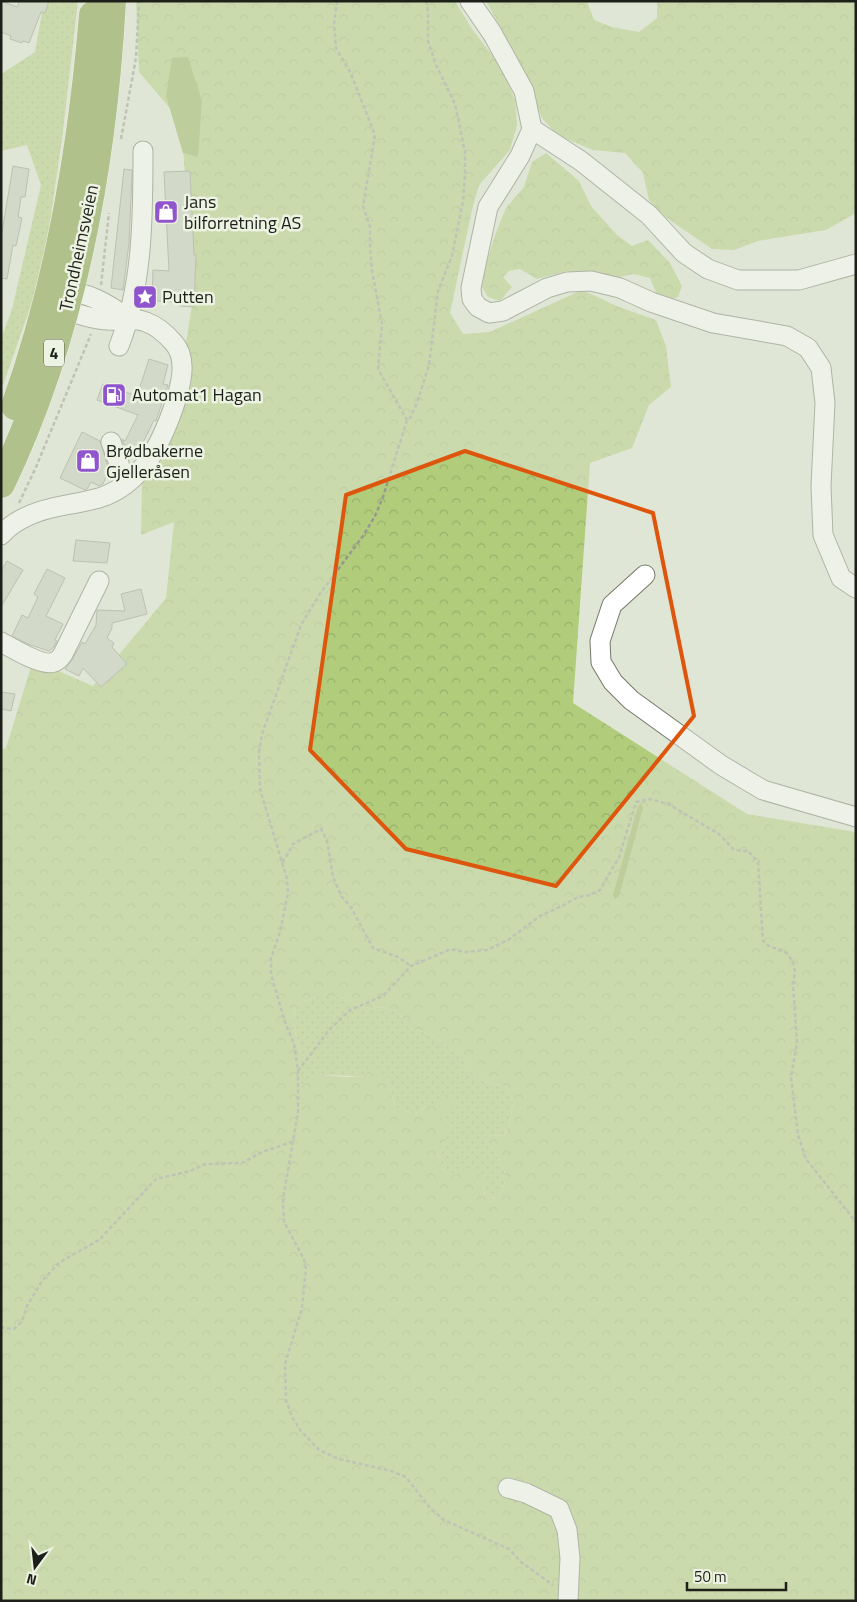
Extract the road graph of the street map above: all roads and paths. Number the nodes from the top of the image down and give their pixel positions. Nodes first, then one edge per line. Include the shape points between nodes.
1 (94, 1) edge
2 (112, 1) edge
3 (139, 1) edge
4 (338, 1) edge
5 (426, 1) edge
6 (470, 1) edge
7 (532, 129) junction
8 (120, 143) dead end
9 (143, 151) dead end
10 (110, 209) dead end
11 (856, 264) edge
12 (100, 294) dead end
13 (61, 297) junction
14 (129, 319) junction
15 (93, 329) dead end
16 (119, 346) dead end
17 (407, 420) junction
18 (1, 440) edge
19 (111, 442) dead end
20 (126, 483) junction
21 (1, 484) edge
22 (14, 511) dead end
23 (1, 535) edge
24 (645, 574) dead end
25 (99, 581) dead end
26 (856, 588) edge
27 (1, 642) edge
28 (856, 817) edge
29 (281, 862) junction
30 (411, 966) junction
31 (298, 1071) junction
32 (292, 1142) junction
33 (856, 1222) edge
34 (1, 1326) edge
35 (508, 1488) dead end
36 (568, 1598) edge

1 - 13 highway, Trondheimsveien / 4
2 - 13 highway, Trondheimsveien / 4 via 98,154 87,216
3 - 8 path via 136,58
4 - 17 path via 334,24 336,48 375,135 363,206 370,226 372,271 382,324 378,369
5 - 17 path via 428,41 454,104 465,152 465,175 452,256 438,291 429,365 417,403
6 - 7 street via 524,91
7 - 11 street via 581,161 649,214 684,253 708,269 738,280 799,280
7 - 26 street via 520,156 488,207 472,279 472,299 489,313 503,311 548,288 591,280 713,323 787,336 808,348 821,368 825,403 821,486 823,535 842,578
9 - 14 street via 140,240
10 - 12 path
13 - 14 street via 107,321
13 - 18 highway, Trondheimsveien / 4
13 - 21 highway, Trondheimsveien / 4 via 53,356
14 - 16 street
14 - 20 street via 145,321 165,334 178,350 182,370 180,387 159,444 145,467
15 - 22 path via 36,467
17 - 29 path via 375,516 301,625 262,734 258,761 260,789
19 - 20 street
20 - 23 street via 100,498 29,515
24 - 28 street via 612,605 600,641 601,662 613,682 631,700 721,765 763,790
25 - 27 street via 64,654 54,662 33,658
29 - 30 path via 292,844 321,829 328,841 333,877 373,948 398,957
29 - 31 path via 288,892 271,974 294,1044
30 - 31 path via 383,996 350,1010 329,1030
30 - 33 path via 451,949 465,952 487,950 508,940 540,916 600,890 619,857 636,802 650,799 668,804 719,834 734,850 748,851 758,862 763,942 787,953 795,972 793,985 798,1043 791,1077 798,1135 806,1159
31 - 32 path via 298,1112
32 - 34 path via 242,1163 206,1164 156,1178 99,1240 60,1262 42,1280 22,1321 14,1329
32 - 36 path via 283,1199 284,1222 304,1259 306,1278 302,1308 284,1364 286,1400 301,1431 319,1450 339,1459 392,1471 406,1478 444,1520 509,1549
35 - 36 street via 559,1509 568,1530

